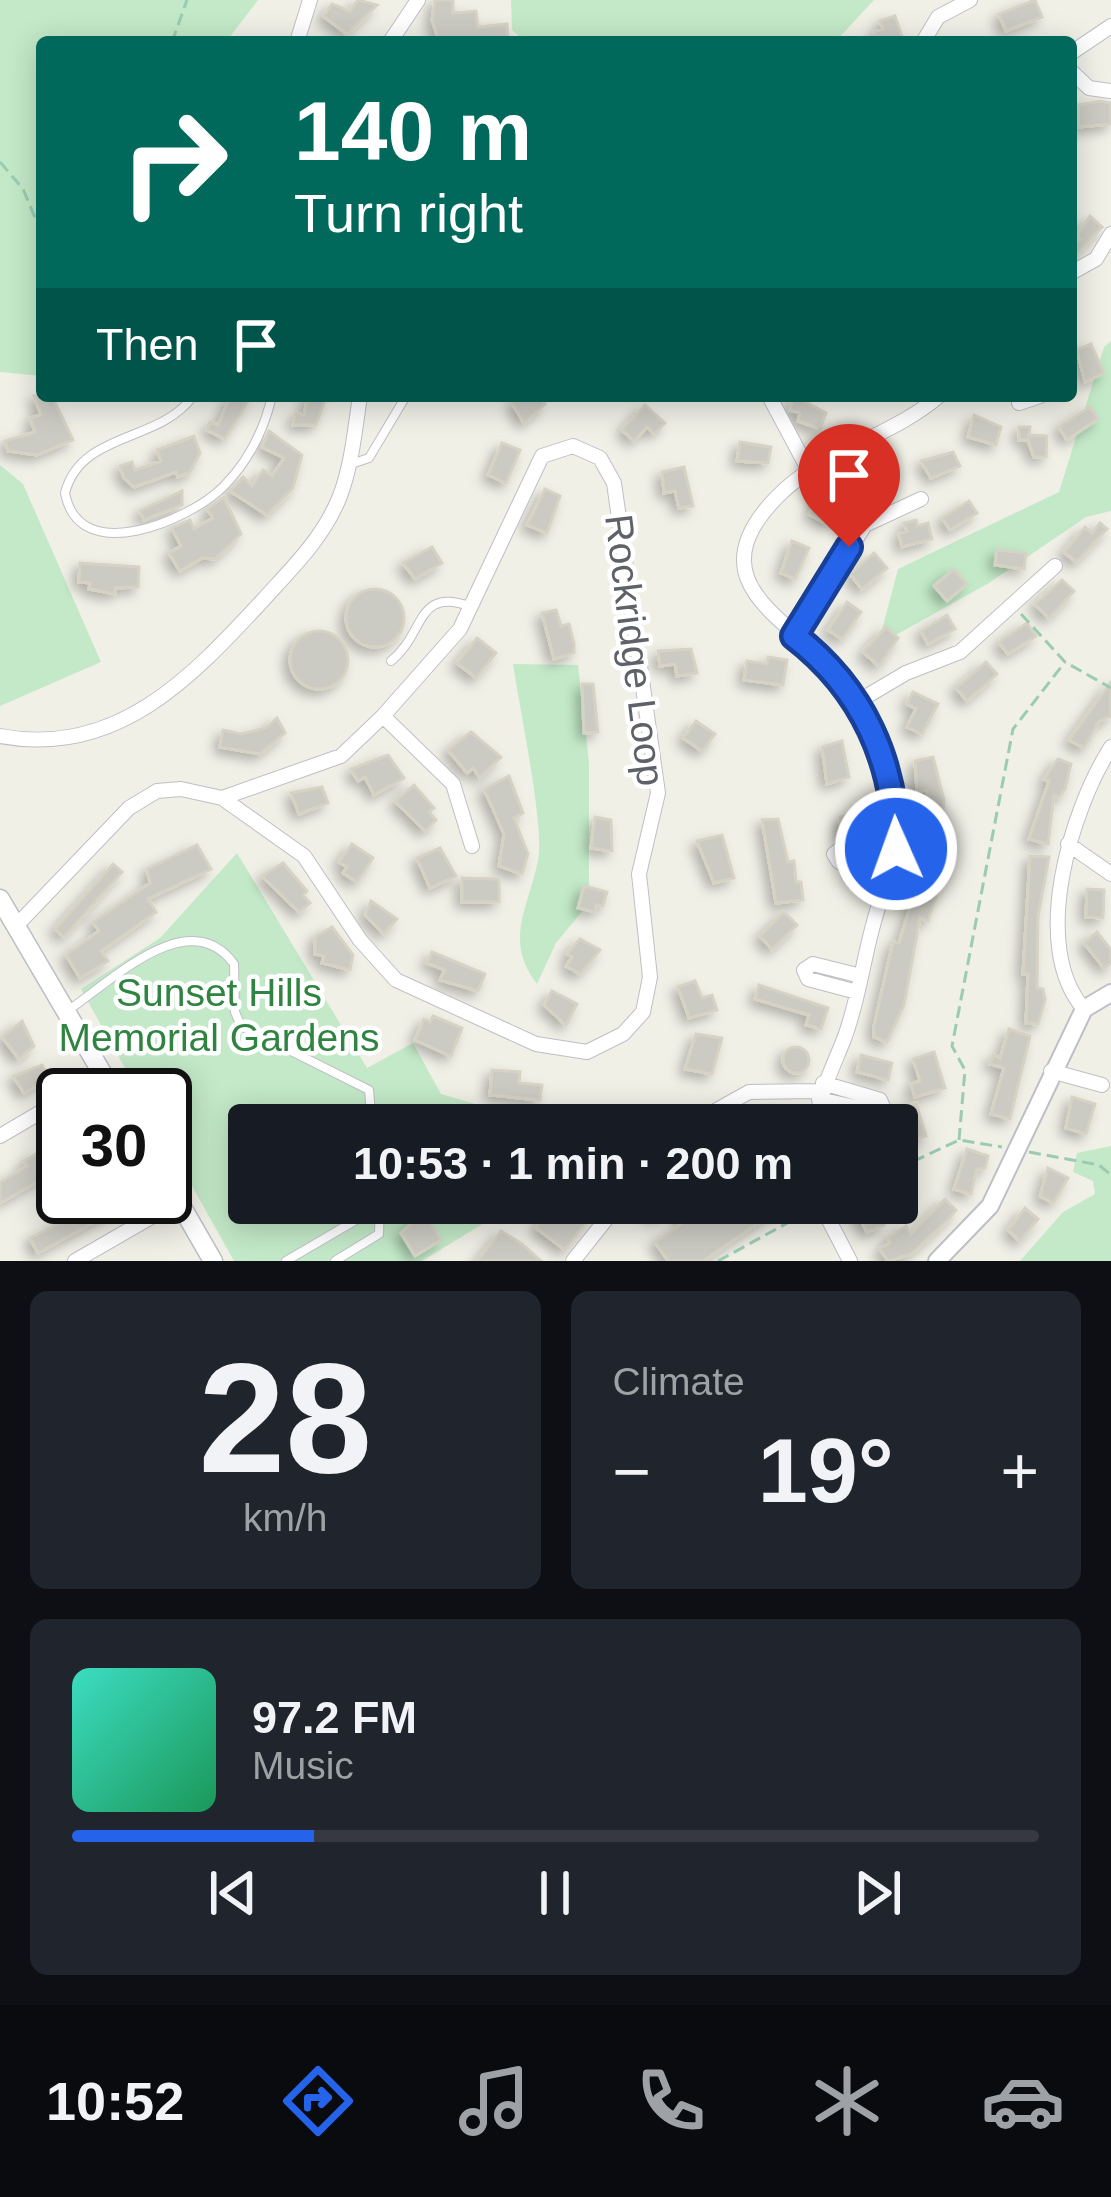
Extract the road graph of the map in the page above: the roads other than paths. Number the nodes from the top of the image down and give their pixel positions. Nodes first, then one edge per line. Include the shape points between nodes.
1 (310, 0) edge
2 (418, 0) edge
3 (970, 0) edge
4 (1111, 26) edge
5 (299, 36) edge
6 (394, 36) edge
7 (927, 36) edge
8 (1077, 49) edge
9 (1077, 77) edge
10 (1111, 91) edge
11 (1111, 234) edge
12 (1077, 270) edge
13 (187, 402) edge
14 (270, 402) edge
15 (359, 402) edge
16 (402, 402) edge
17 (773, 402) edge
18 (928, 402) edge
19 (1022, 402) edge
20 (1019, 403) dead end
21 (350, 464) junction
22 (808, 470) junction
23 (921, 499) dead end
24 (1055, 566) dead end
25 (470, 607) junction
26 (794, 636) junction
27 (391, 661) dead end
28 (857, 702) junction
29 (383, 716) junction
30 (0, 736) edge
31 (1111, 747) edge
32 (258, 786) junction
33 (223, 798) junction
34 (254, 820) junction
35 (1067, 844) junction
36 (472, 846) dead end
37 (1111, 874) edge
38 (0, 899) edge
39 (16, 926) junction
40 (861, 976) junction
41 (857, 992) junction
42 (1111, 993) edge
43 (1084, 1010) junction
44 (66, 1012) junction
45 (98, 1068) edge
46 (1051, 1071) junction
47 (1102, 1085) dead end
48 (821, 1091) junction
49 (370, 1104) edge
50 (728, 1104) edge
51 (819, 1104) edge
52 (36, 1115) edge
53 (0, 1135) edge
54 (139, 1224) edge
55 (192, 1224) edge
56 (348, 1224) edge
57 (380, 1224) edge
58 (602, 1224) edge
59 (831, 1224) edge
60 (75, 1261) edge
61 (213, 1261) edge
62 (286, 1261) edge
63 (335, 1261) edge
64 (573, 1261) edge
65 (850, 1261) edge
66 (937, 1261) edge

1 - 5 street
2 - 6 street
3 - 7 street via 938,17
4 - 8 street
9 - 10 street
11 - 12 street via 1096,259
13 - 14 lane via 83,460 65,494 74,512 101,532 121,535 209,498 246,460
15 - 21 street
16 - 21 lane via 369,458
17 - 22 street
18 - 22 street
19 - 20 street
21 - 30 street via 330,518 303,556 166,697 75,738
22 - 26 street via 752,525 746,554 760,605
23 - 26 street via 865,525
24 - 28 street via 960,652
25 - 27 lane via 432,603
25 - 29 street, Rockridge Loop
25 - 34 street, Rockridge Loop via 536,464 566,446 600,458 614,483 658,793 639,874 650,977 643,1012 623,1034 586,1052 536,1044 396,980 304,856
26 - 28 street
28 - 40 street via 896,798 891,870
29 - 32 street, Rockridge Loop via 341,755
29 - 36 street via 453,784
31 - 35 street
32 - 33 street, Rockridge Loop
32 - 34 street via 240,802
33 - 34 street, Rockridge Loop
33 - 39 street via 181,789 146,796
35 - 37 street
35 - 43 street via 1062,973
38 - 39 main road
39 - 44 main road
40 - 41 street
40 - 41 street via 814,964 804,970 808,979
41 - 48 street
42 - 43 street
43 - 46 street
44 - 45 main road
44 - 49 lane via 170,943 206,941 234,964 241,1026 368,1090
46 - 47 street
46 - 66 street via 990,1206
48 - 50 street via 749,1092
48 - 51 street
52 - 53 street
54 - 60 street
55 - 61 main road
56 - 62 lane
57 - 63 lane via 380,1234
58 - 64 street
59 - 65 street

